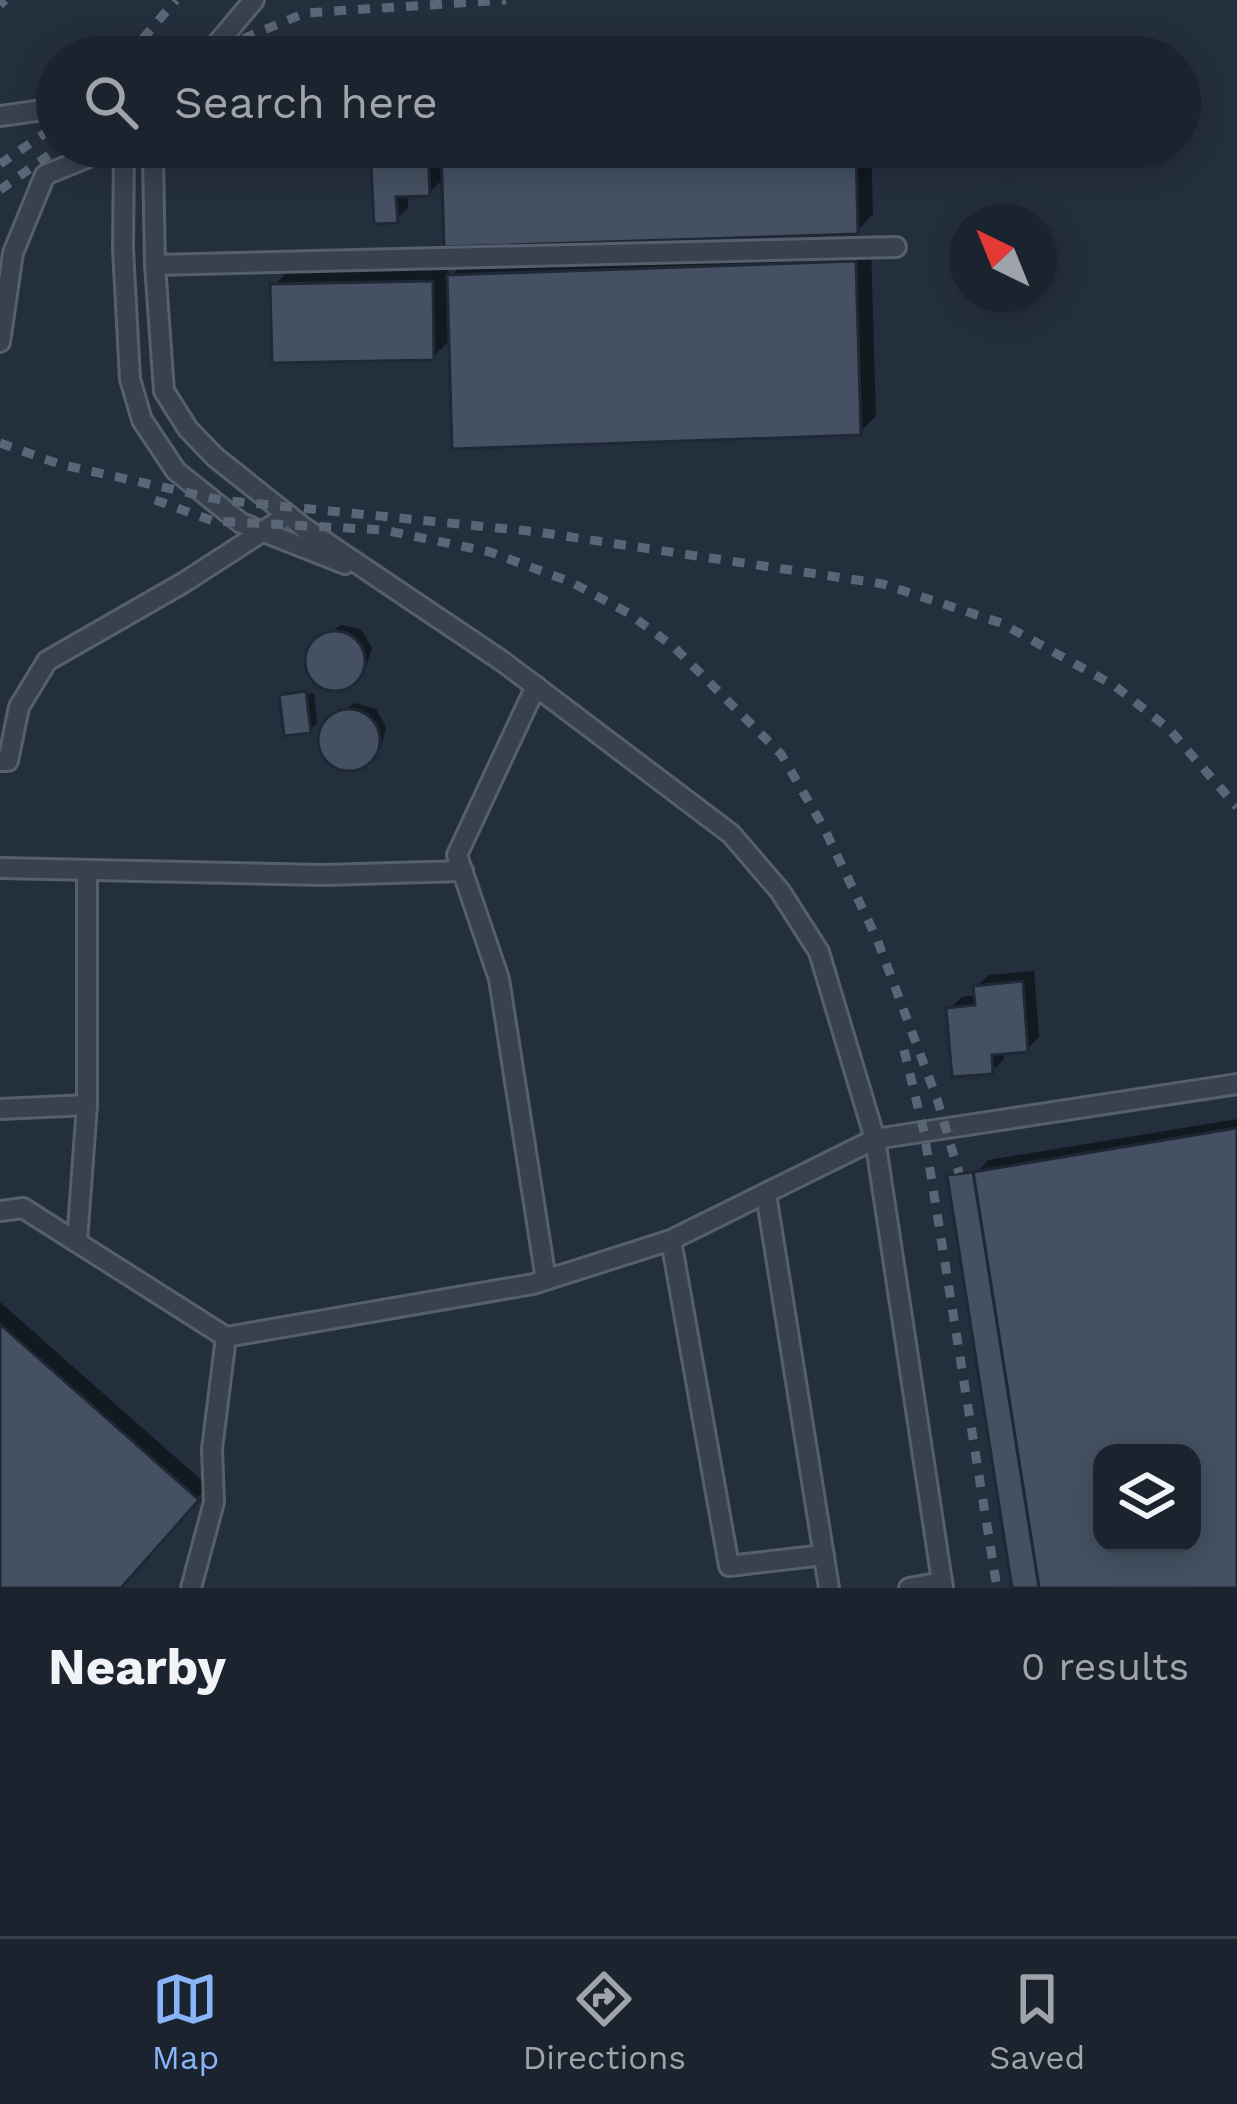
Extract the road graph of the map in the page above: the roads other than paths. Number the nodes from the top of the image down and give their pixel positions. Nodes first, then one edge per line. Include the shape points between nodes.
1 (250, 4) edge
2 (214, 36) edge
3 (223, 36) edge
4 (36, 111) edge
5 (0, 116) edge
6 (62, 168) edge
7 (124, 168) edge
8 (154, 168) edge
9 (896, 247) dead end
10 (155, 265) junction
11 (0, 342) edge
12 (288, 515) junction
13 (259, 533) junction
14 (372, 573) junction
15 (536, 686) junction
16 (10, 706) edge
17 (6, 734) edge
18 (0, 761) edge
19 (0, 868) edge
20 (463, 871) junction
21 (86, 872) junction
22 (1237, 1084) edge
23 (88, 1105) junction
24 (0, 1109) edge
25 (875, 1139) junction
26 (766, 1194) junction
27 (0, 1211) edge
28 (671, 1240) junction
29 (77, 1242) junction
30 (546, 1280) junction
31 (226, 1337) junction
32 (824, 1556) junction
33 (943, 1585) edge
34 (191, 1588) edge
35 (829, 1588) edge
36 (909, 1588) edge

1 - 2 lane
1 - 3 lane
4 - 5 lane
6 - 11 lane via 45,175 13,254
7 - 13 lane via 130,379 142,420 176,471
8 - 10 lane
9 - 10 lane
10 - 12 lane via 164,391 214,457
12 - 13 lane
12 - 14 lane
13 - 14 lane
13 - 16 lane via 47,661
14 - 15 lane
15 - 20 lane via 457,855
15 - 25 lane via 731,834 780,892 820,952
16 - 17 lane
17 - 18 lane via 8,761
19 - 21 lane
20 - 21 lane
20 - 30 lane via 499,979
21 - 23 lane
22 - 25 lane
23 - 24 lane
23 - 29 lane
25 - 26 lane
25 - 33 lane
26 - 28 lane
26 - 32 lane
27 - 29 lane via 23,1208
28 - 30 lane
28 - 32 lane via 728,1566
29 - 31 lane
30 - 31 lane
31 - 34 lane via 214,1502
32 - 35 lane
33 - 36 lane

